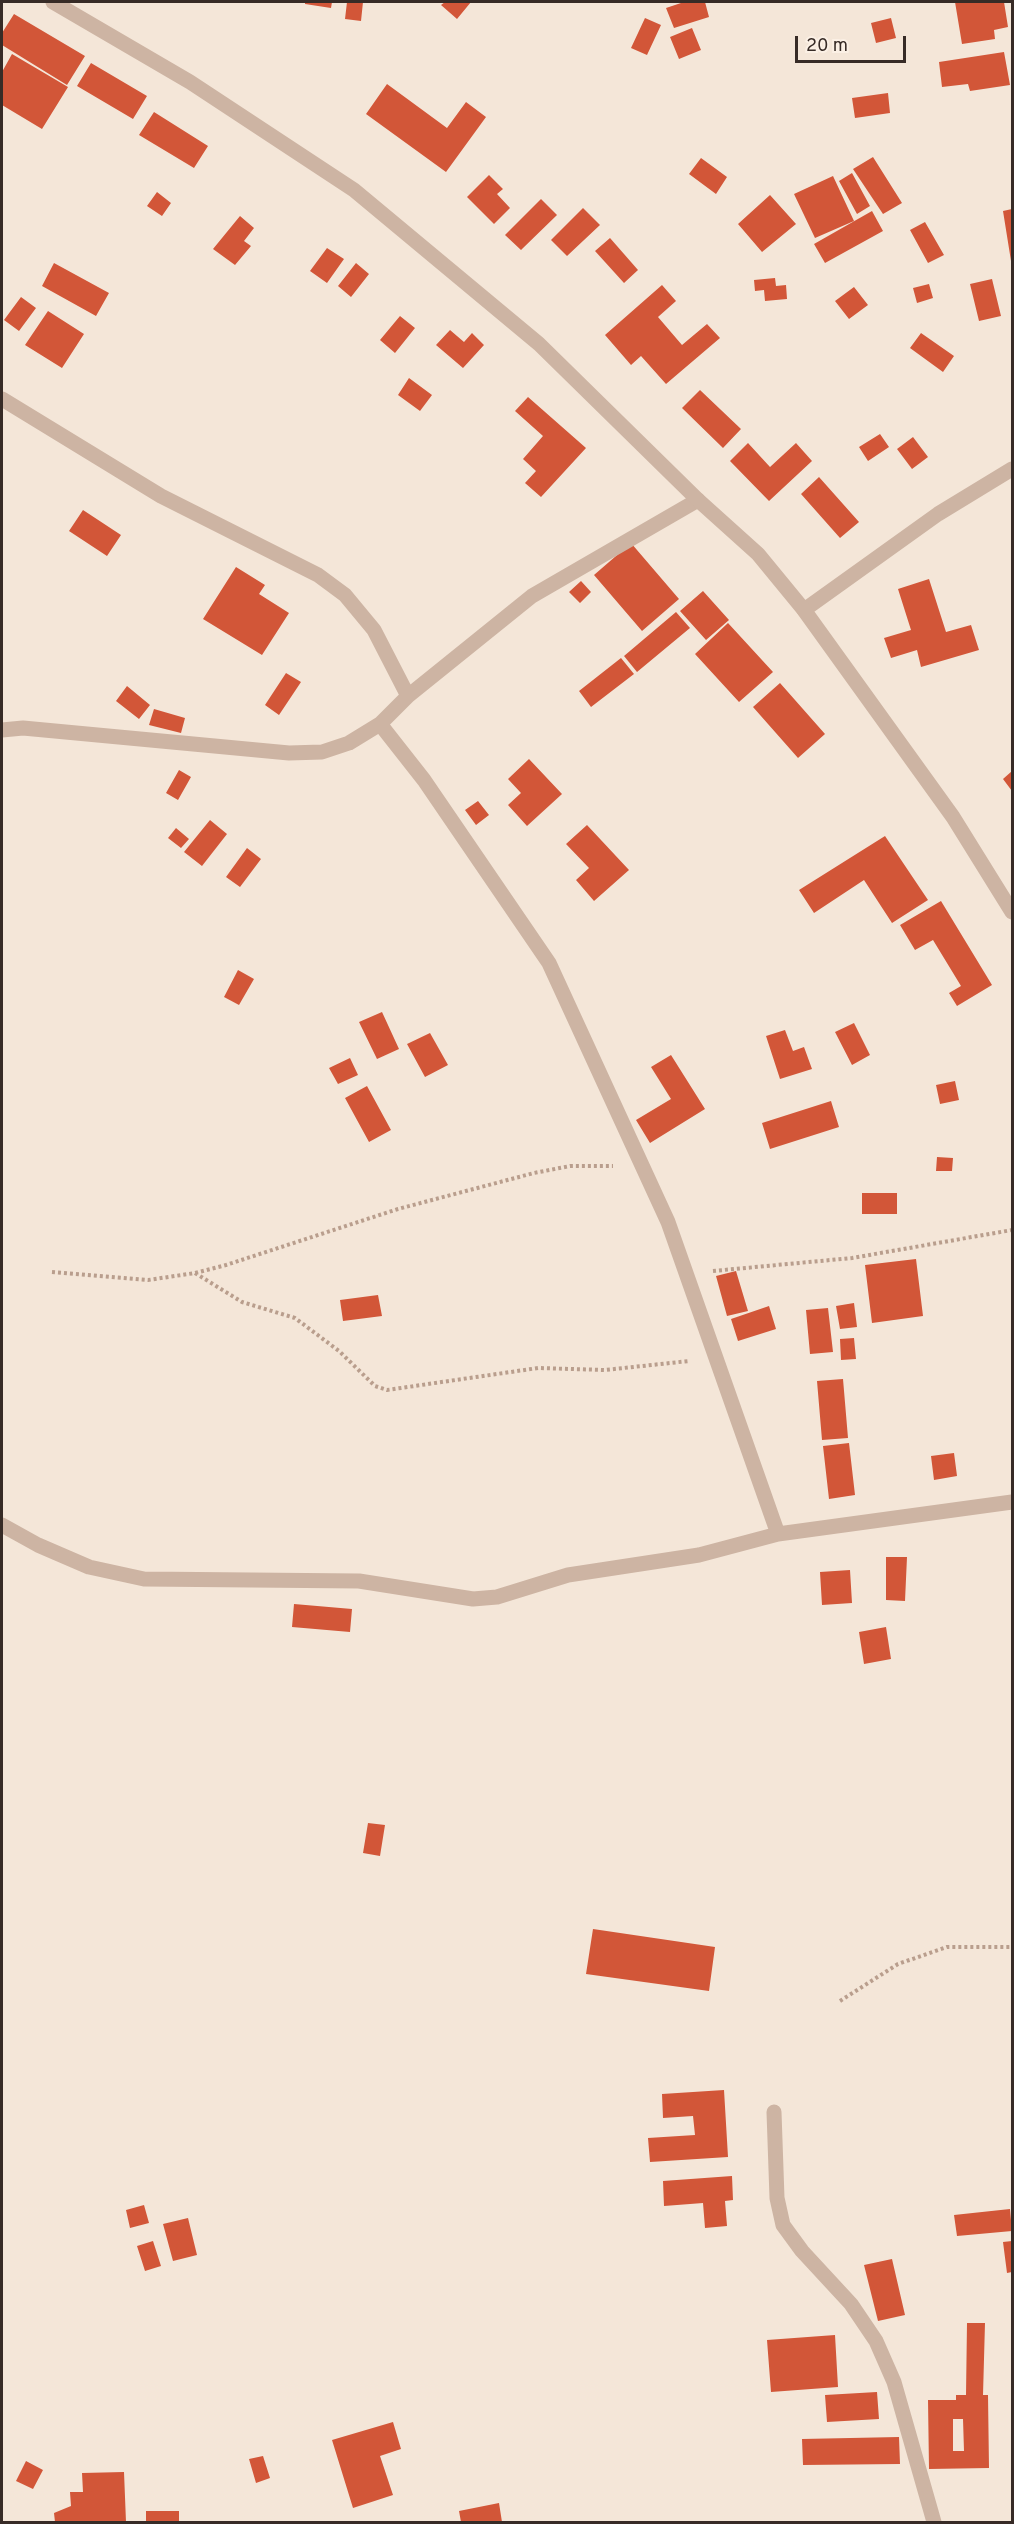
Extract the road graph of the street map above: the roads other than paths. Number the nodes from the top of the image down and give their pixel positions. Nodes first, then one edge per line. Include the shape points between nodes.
1 (53, 2) edge
2 (2, 399) edge
3 (1012, 469) edge
4 (698, 500) junction
5 (804, 610) junction
6 (408, 696) junction
7 (380, 724) junction
8 (2, 730) edge
9 (1012, 912) edge
10 (1012, 1502) edge
11 (2, 1525) edge
12 (778, 1534) junction
13 (774, 2112) dead end
14 (934, 2523) edge

1 - 4 street via 190,82 354,190 539,344
2 - 6 street via 161,496 318,575 345,595 374,630
3 - 5 street via 938,514
4 - 5 street via 758,554
4 - 6 street via 532,596
5 - 9 street via 954,817
6 - 7 street
7 - 8 street via 331,749 288,753 23,728
7 - 12 street via 424,780 549,963 644,1166 687,1273
10 - 12 street
11 - 12 street via 89,1567 144,1579 359,1581 473,1599 497,1597 568,1575 699,1555
13 - 14 street via 777,2198 783,2225 876,2341 894,2382

